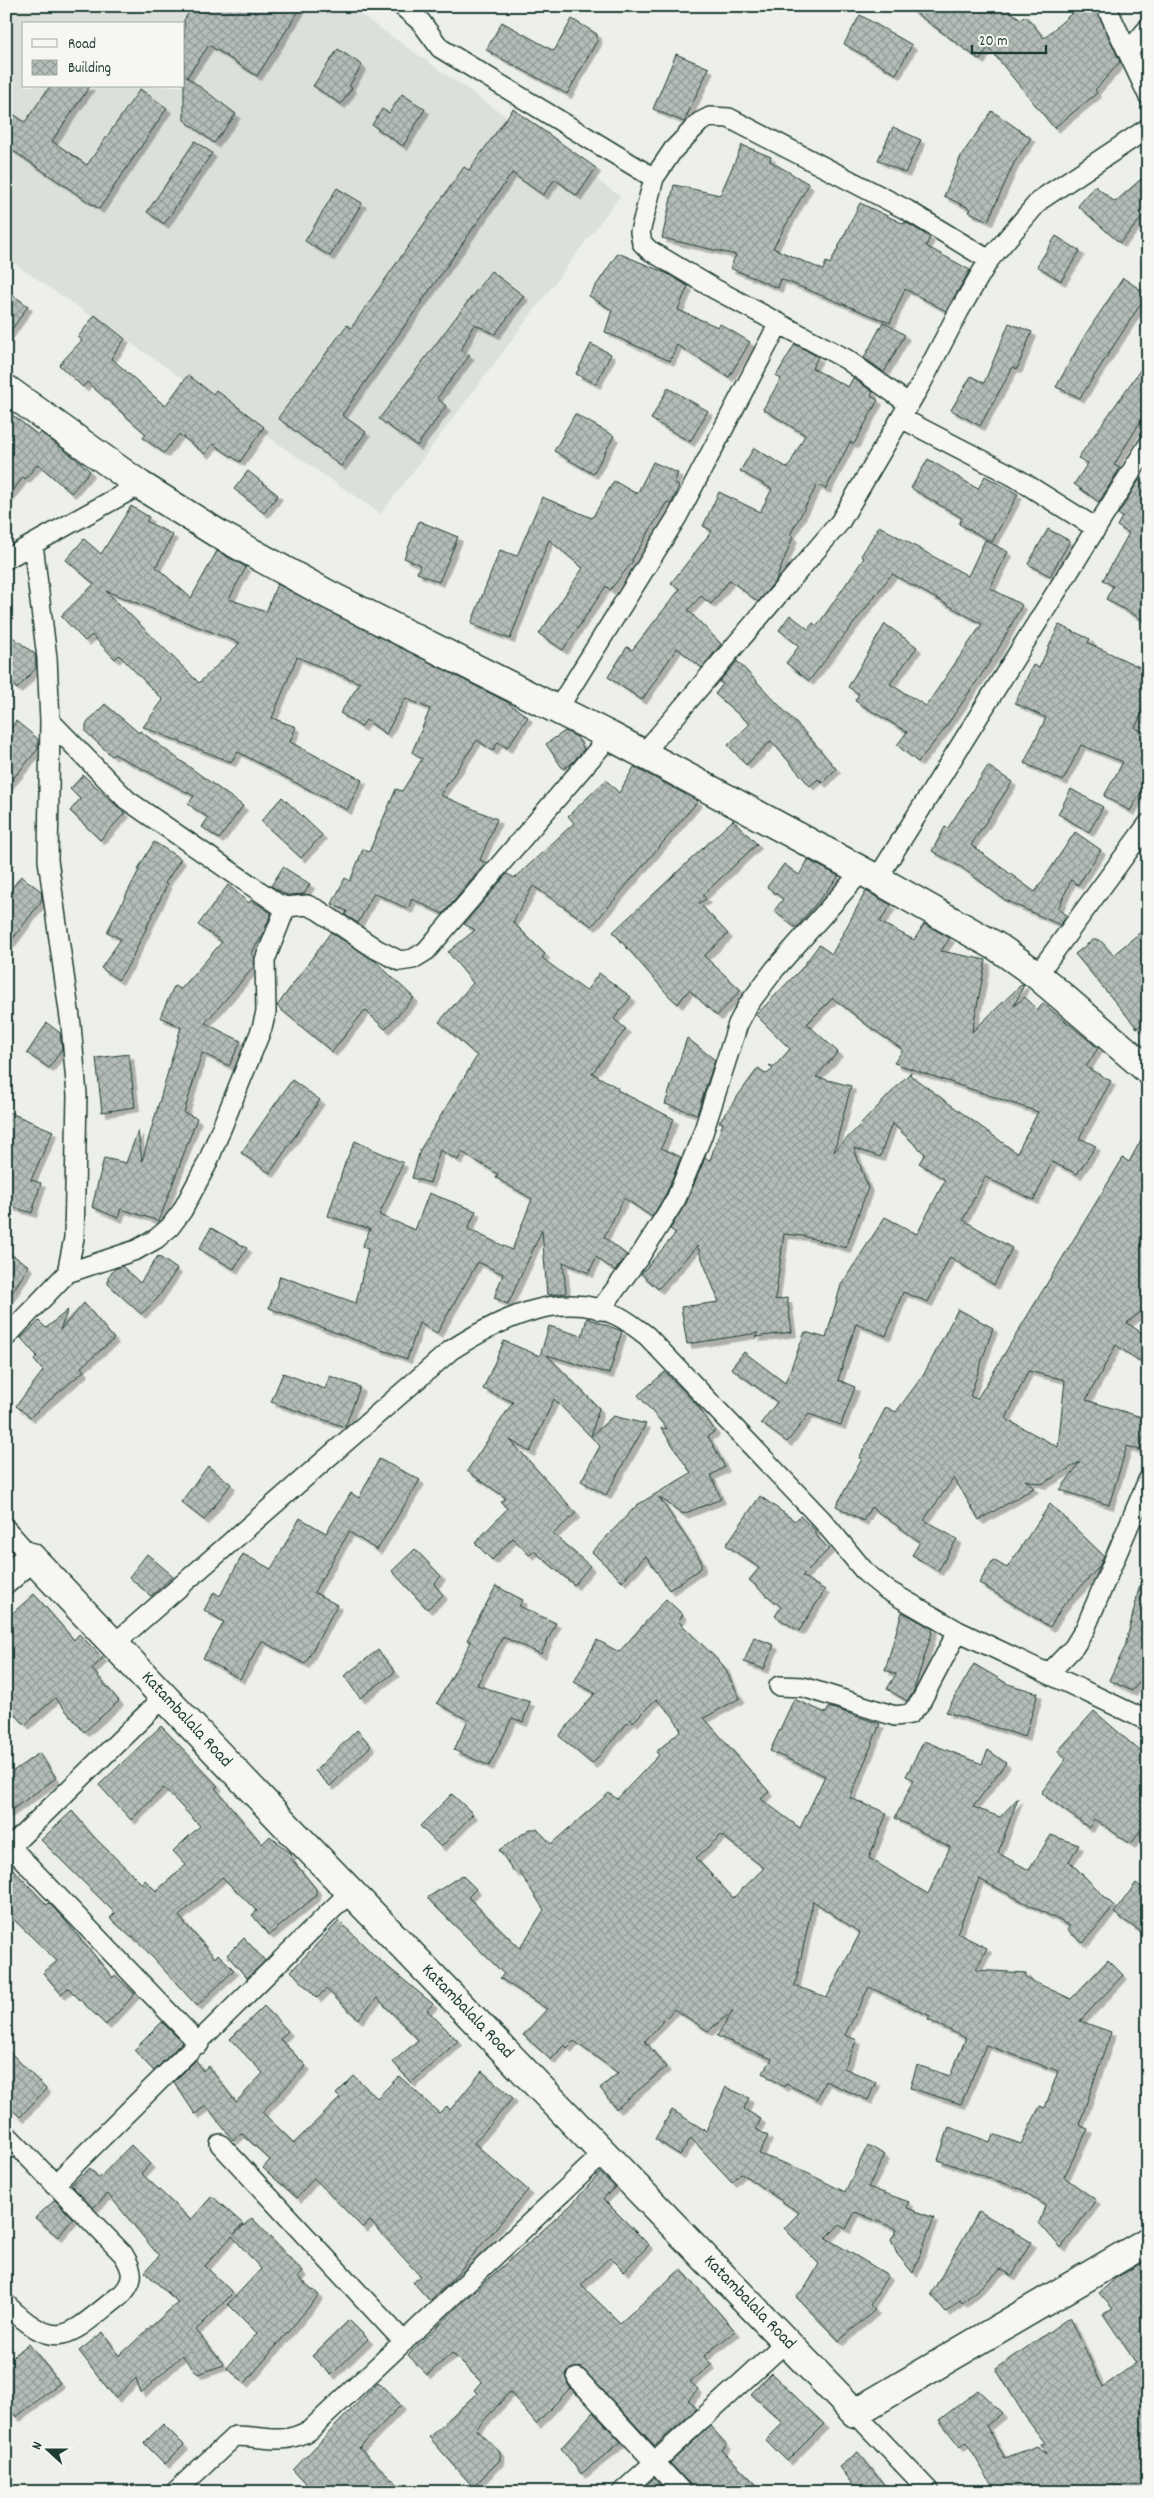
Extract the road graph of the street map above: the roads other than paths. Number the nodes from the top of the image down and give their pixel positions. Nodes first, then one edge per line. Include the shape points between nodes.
1 (402, 6) edge
2 (1106, 6) edge
3 (1148, 28) edge
4 (1128, 52) junction
5 (1148, 95) edge
6 (1148, 128) edge
7 (654, 178) junction
8 (989, 260) junction
9 (779, 323) junction
10 (6, 389) edge
11 (905, 411) junction
12 (1148, 445) edge
13 (140, 485) junction
14 (1096, 528) junction
15 (33, 544) junction
16 (6, 559) edge
17 (557, 710) junction
18 (50, 721) junction
19 (610, 736) junction
20 (643, 754) junction
21 (1148, 824) edge
22 (869, 875) junction
23 (286, 907) junction
24 (1037, 975) junction
25 (1148, 1070) edge
26 (67, 1273) junction
27 (600, 1310) junction
28 (6, 1337) edge
29 (1148, 1480) edge
30 (6, 1529) edge
31 (31, 1557) junction
32 (6, 1579) edge
33 (958, 1631) junction
34 (114, 1644) junction
35 (1049, 1674) junction
36 (778, 1686) dead end
37 (164, 1697) junction
38 (1148, 1721) edge
39 (8, 1847) edge
40 (350, 1892) junction
41 (199, 2044) junction
42 (6, 2134) edge
43 (220, 2144) dead end
44 (603, 2154) junction
45 (54, 2185) junction
46 (1148, 2241) edge
47 (6, 2304) edge
48 (404, 2342) junction
49 (786, 2342) junction
50 (577, 2378) dead end
51 (855, 2413) junction
52 (654, 2463) junction
53 (175, 2492) edge
54 (622, 2492) edge
55 (682, 2492) edge
56 (930, 2492) edge

1 - 7 street via 421,22 440,48
2 - 4 street
3 - 4 street
4 - 5 street
6 - 8 street via 1040,200
7 - 8 street via 673,150 700,122 710,117 729,118 907,210
7 - 9 street via 640,232 642,243 712,288
8 - 11 street
9 - 11 street via 846,359
9 - 17 street via 677,517
10 - 13 main road
11 - 14 street
11 - 20 street via 840,522
12 - 14 street
13 - 15 street
13 - 17 main road via 220,535 329,595
14 - 22 street
15 - 16 street
15 - 18 street via 47,658
17 - 19 main road
18 - 23 street via 127,800
18 - 26 street via 48,860 71,1025 77,1095 74,1238
19 - 20 main road
19 - 23 street via 426,951 414,959 400,961 389,956 307,905
20 - 22 main road
21 - 24 street
22 - 24 main road via 999,948
22 - 27 street via 776,969 748,1005 738,1024 702,1136 676,1199
23 - 26 street via 264,960 266,1012 262,1028 207,1164 182,1211 156,1239 136,1250
24 - 25 main road
26 - 28 street
27 - 33 street via 618,1316 647,1336 822,1520 866,1573 887,1590
27 - 34 street via 585,1306 545,1308 511,1316 451,1350
29 - 35 street via 1085,1629 1074,1647
30 - 31 street, Katambalala Road
31 - 32 main road
31 - 34 main road, Katambalala Road
33 - 35 street
33 - 36 street via 920,1703 910,1714 895,1716 803,1686
34 - 37 main road, Katambalala Road
35 - 38 street
37 - 39 street
37 - 40 main road, Katambalala Road
39 - 41 street
40 - 41 street
40 - 44 main road, Katambalala Road
41 - 45 street
42 - 45 street
43 - 48 street
44 - 48 street
44 - 49 main road, Katambalala Road
45 - 47 street via 123,2254 133,2276 130,2285 71,2332 59,2336 33,2328
46 - 51 main road
48 - 53 street via 310,2430 297,2438 283,2440 235,2436
49 - 51 main road, Katambalala Road
49 - 52 street
50 - 52 street
51 - 56 street, Katambalala Road
52 - 54 street
52 - 55 street

